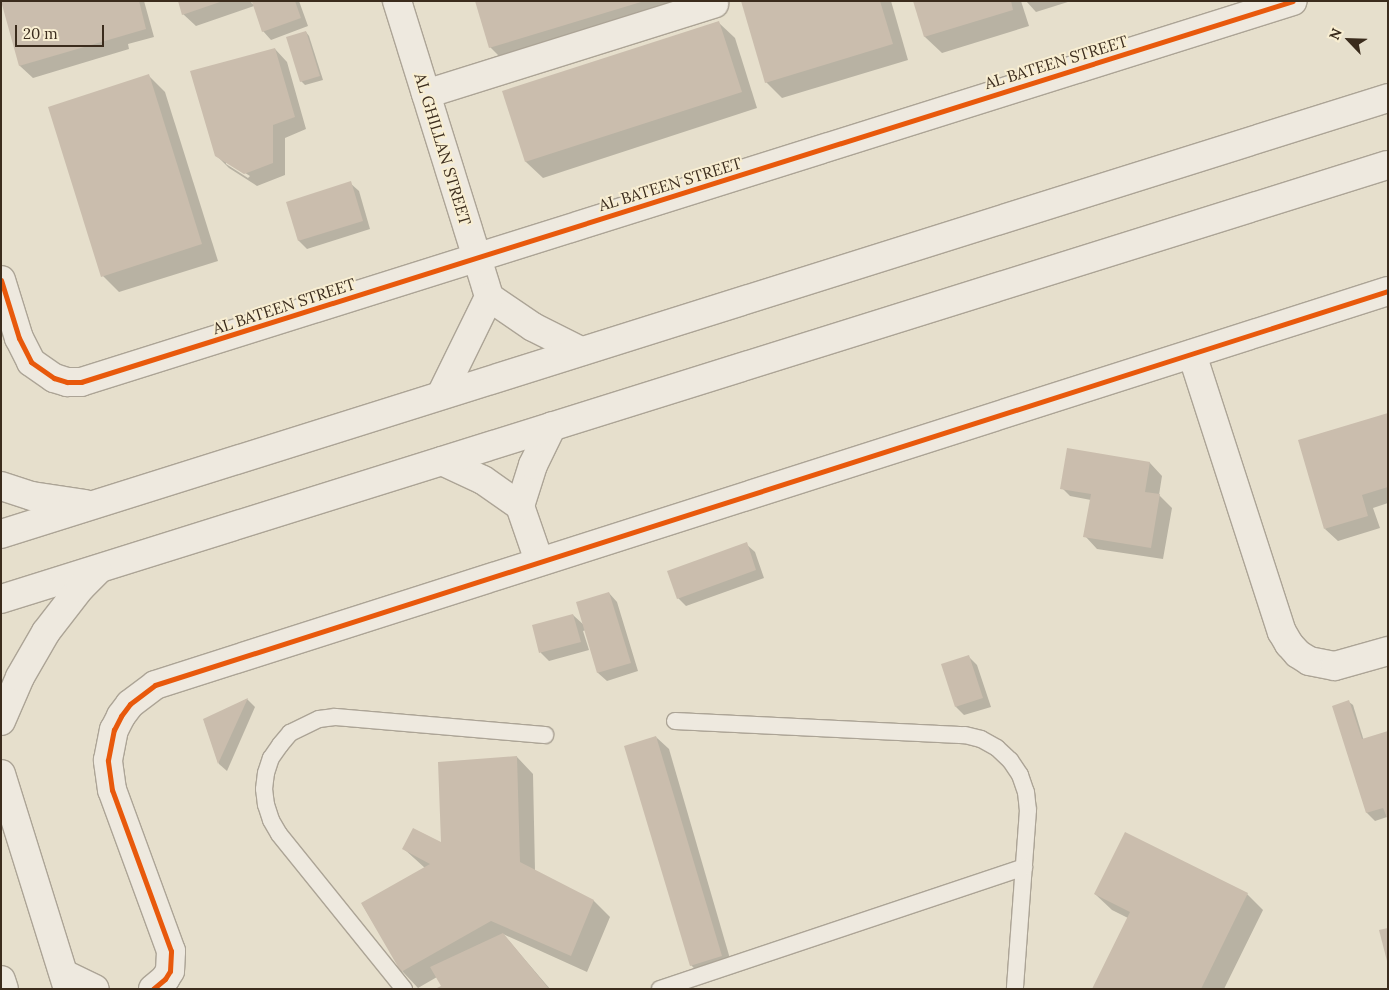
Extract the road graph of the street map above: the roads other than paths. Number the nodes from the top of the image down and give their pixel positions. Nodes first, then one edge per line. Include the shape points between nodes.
1 (397, 1) edge
2 (1293, 1) edge
3 (714, 4) dead end
4 (426, 94) junction
5 (1388, 98) edge
6 (1388, 165) edge
7 (476, 258) junction
8 (1, 280) edge
9 (1388, 291) edge
10 (489, 297) junction
11 (581, 351) junction
12 (1192, 354) junction
13 (441, 395) junction
14 (552, 426) junction
15 (442, 461) junction
16 (1, 486) edge
17 (94, 505) junction
18 (520, 506) junction
19 (1, 534) edge
20 (539, 562) junction
21 (100, 568) junction
22 (1, 599) edge
23 (1388, 651) edge
24 (1, 721) edge
25 (675, 721) dead end
26 (545, 735) dead end
27 (1, 774) edge
28 (1024, 867) junction
29 (1, 980) edge
30 (66, 981) edge
31 (4, 989) edge
32 (95, 989) edge
33 (153, 989) edge
34 (404, 989) edge
35 (660, 989) edge
36 (1015, 989) edge

1 - 4 street, AL GHILLAN STREET
2 - 7 street, AL BATEEN STREET
3 - 4 street
4 - 7 street, AL GHILLAN STREET
5 - 11 street
6 - 14 street
7 - 8 street, AL BATEEN STREET via 94,379 67,382 54,378 31,362
7 - 10 street, AL GHILLAN STREET
9 - 12 street
10 - 11 street via 533,327
10 - 13 street
11 - 13 street
12 - 20 street
12 - 23 street via 1282,632 1298,654 1309,661 1335,666
13 - 17 street
14 - 15 street
14 - 18 street via 533,465
15 - 18 street via 483,480
15 - 21 street
16 - 17 street via 32,496
17 - 19 street
18 - 20 street
20 - 33 street via 168,679 154,685 130,704 114,730 108,760 109,775 171,951 170,971
21 - 22 street
21 - 24 street via 46,632
25 - 28 lane via 965,735 982,739 1010,760 1026,792
26 - 34 lane via 335,717 311,722 290,733 271,758 264,789 271,820 279,834
27 - 30 street
28 - 35 lane
28 - 36 lane
29 - 31 street
30 - 32 street

